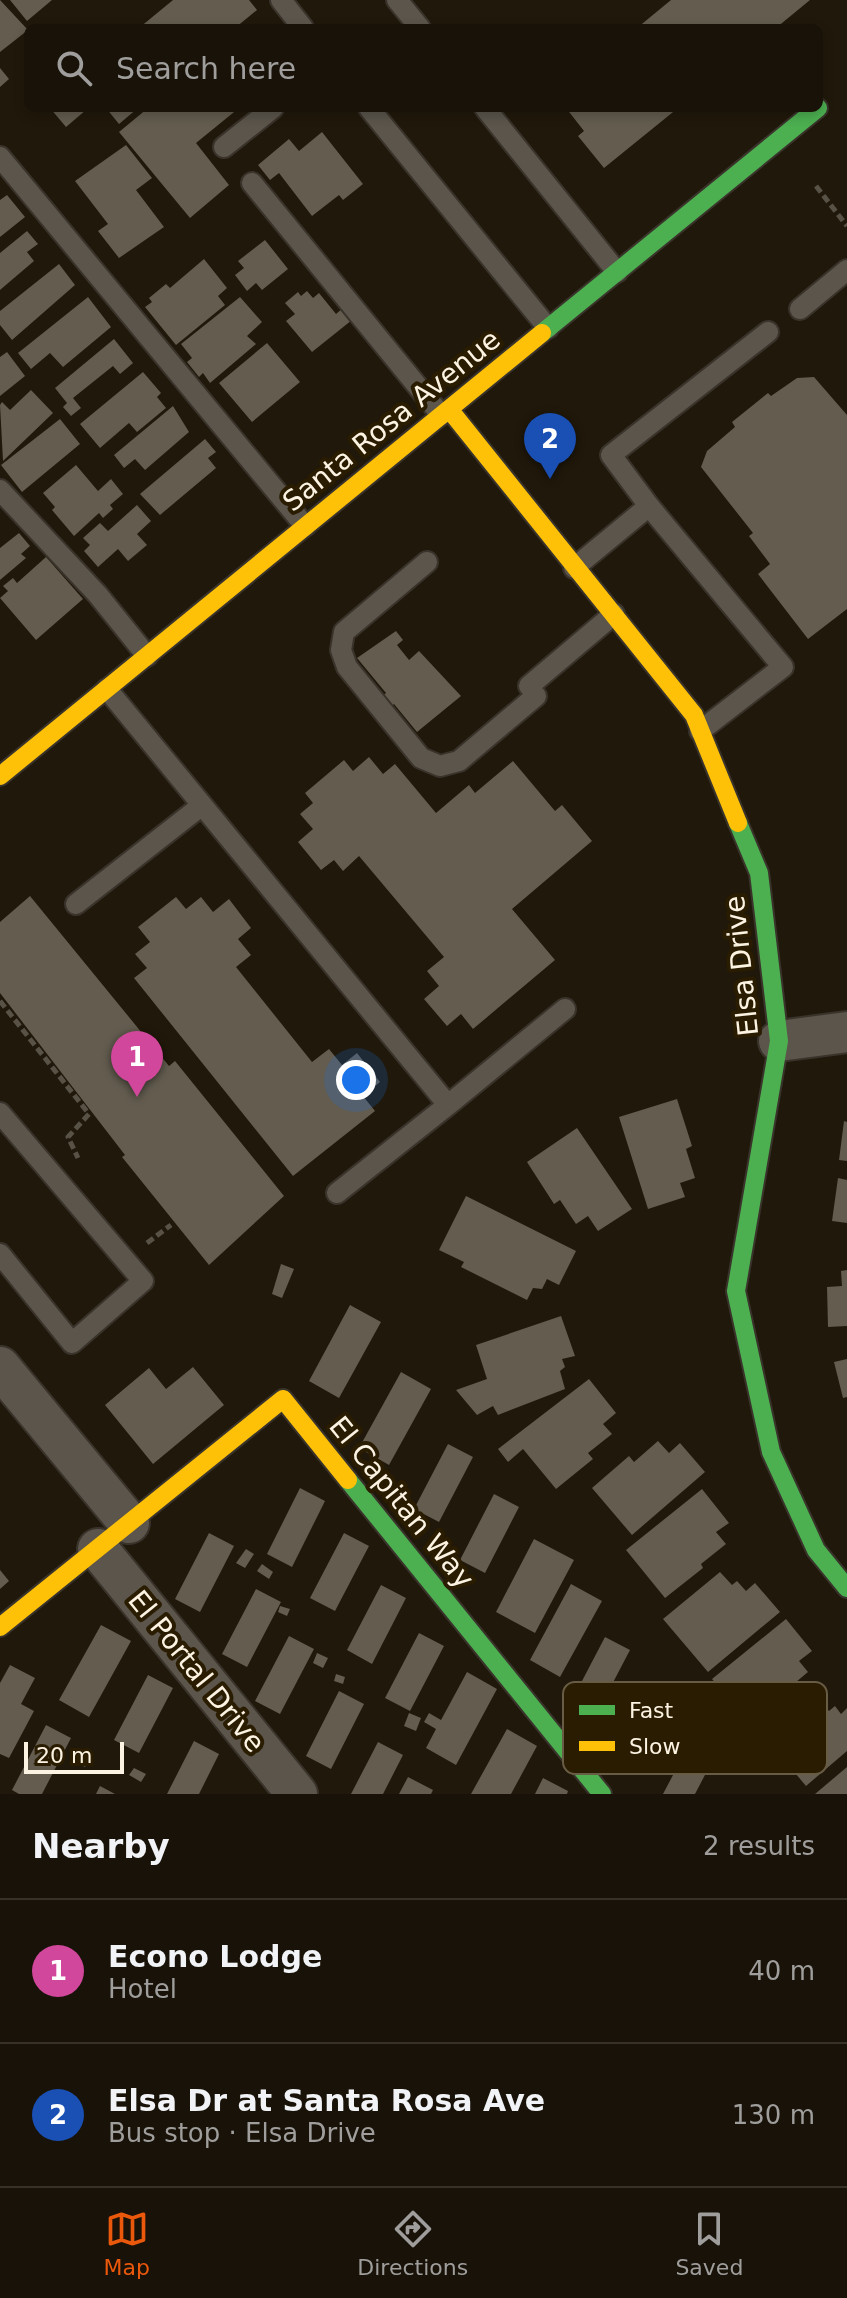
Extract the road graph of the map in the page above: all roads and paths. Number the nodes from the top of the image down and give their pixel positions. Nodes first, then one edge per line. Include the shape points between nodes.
1 (281, 0) edge
2 (397, 0) edge
3 (300, 24) edge
4 (417, 24) edge
5 (268, 112) edge
6 (372, 112) edge
7 (488, 112) edge
8 (813, 112) edge
9 (224, 147) dead end
10 (0, 157) edge
11 (252, 183) dead end
12 (816, 186) dead end
13 (847, 226) edge
14 (847, 270) edge
15 (617, 272) junction
16 (800, 309) dead end
17 (548, 328) junction
18 (768, 332) dead end
19 (445, 412) junction
20 (0, 490) edge
21 (649, 506) junction
22 (305, 526) junction
23 (427, 562) dead end
24 (574, 568) junction
25 (614, 614) junction
26 (147, 656) junction
27 (107, 689) junction
28 (700, 731) junction
29 (0, 776) edge
30 (201, 806) junction
31 (76, 904) dead end
32 (0, 1001) edge
33 (565, 1009) dead end
34 (847, 1032) edge
35 (779, 1041) junction
36 (448, 1105) junction
37 (0, 1113) edge
38 (84, 1166) dead end
39 (337, 1193) dead end
40 (171, 1225) dead end
41 (139, 1233) dead end
42 (0, 1254) edge
43 (0, 1367) edge
44 (129, 1523) junction
45 (98, 1549) junction
46 (847, 1588) edge
47 (0, 1627) edge
48 (563, 1746) edge
49 (586, 1774) edge
50 (297, 1794) edge
51 (602, 1794) edge

1 - 3 lane
2 - 4 lane
5 - 9 lane
6 - 17 lane
7 - 15 lane
8 - 15 street, Santa Rosa Avenue
10 - 22 lane
11 - 19 lane
12 - 13 path
14 - 16 lane
15 - 17 street, Santa Rosa Avenue
17 - 19 street, Santa Rosa Avenue
18 - 21 lane via 611,455
19 - 22 street, Santa Rosa Avenue
19 - 24 street, Elsa Drive
20 - 26 lane
21 - 24 lane
21 - 28 lane via 783,667
22 - 26 street, Santa Rosa Avenue
23 - 25 lane via 344,632 341,650 356,679 421,758 440,766 459,761
24 - 25 street, Elsa Drive
25 - 28 street, Elsa Drive via 694,715
26 - 27 street, Santa Rosa Avenue
27 - 29 street, Santa Rosa Avenue
27 - 30 lane
28 - 35 street, Elsa Drive via 759,873
30 - 31 lane
30 - 36 lane
32 - 38 path via 89,1114 68,1137
33 - 36 lane
34 - 35 street
35 - 46 street, Elsa Drive via 736,1291 771,1452 816,1550
36 - 39 lane
37 - 42 lane via 143,1281 72,1343
40 - 41 path via 148,1244
43 - 44 street
44 - 45 street
44 - 48 street, El Capitan Way via 283,1399
45 - 47 street
45 - 50 street, El Portal Drive
49 - 51 street, El Capitan Way

